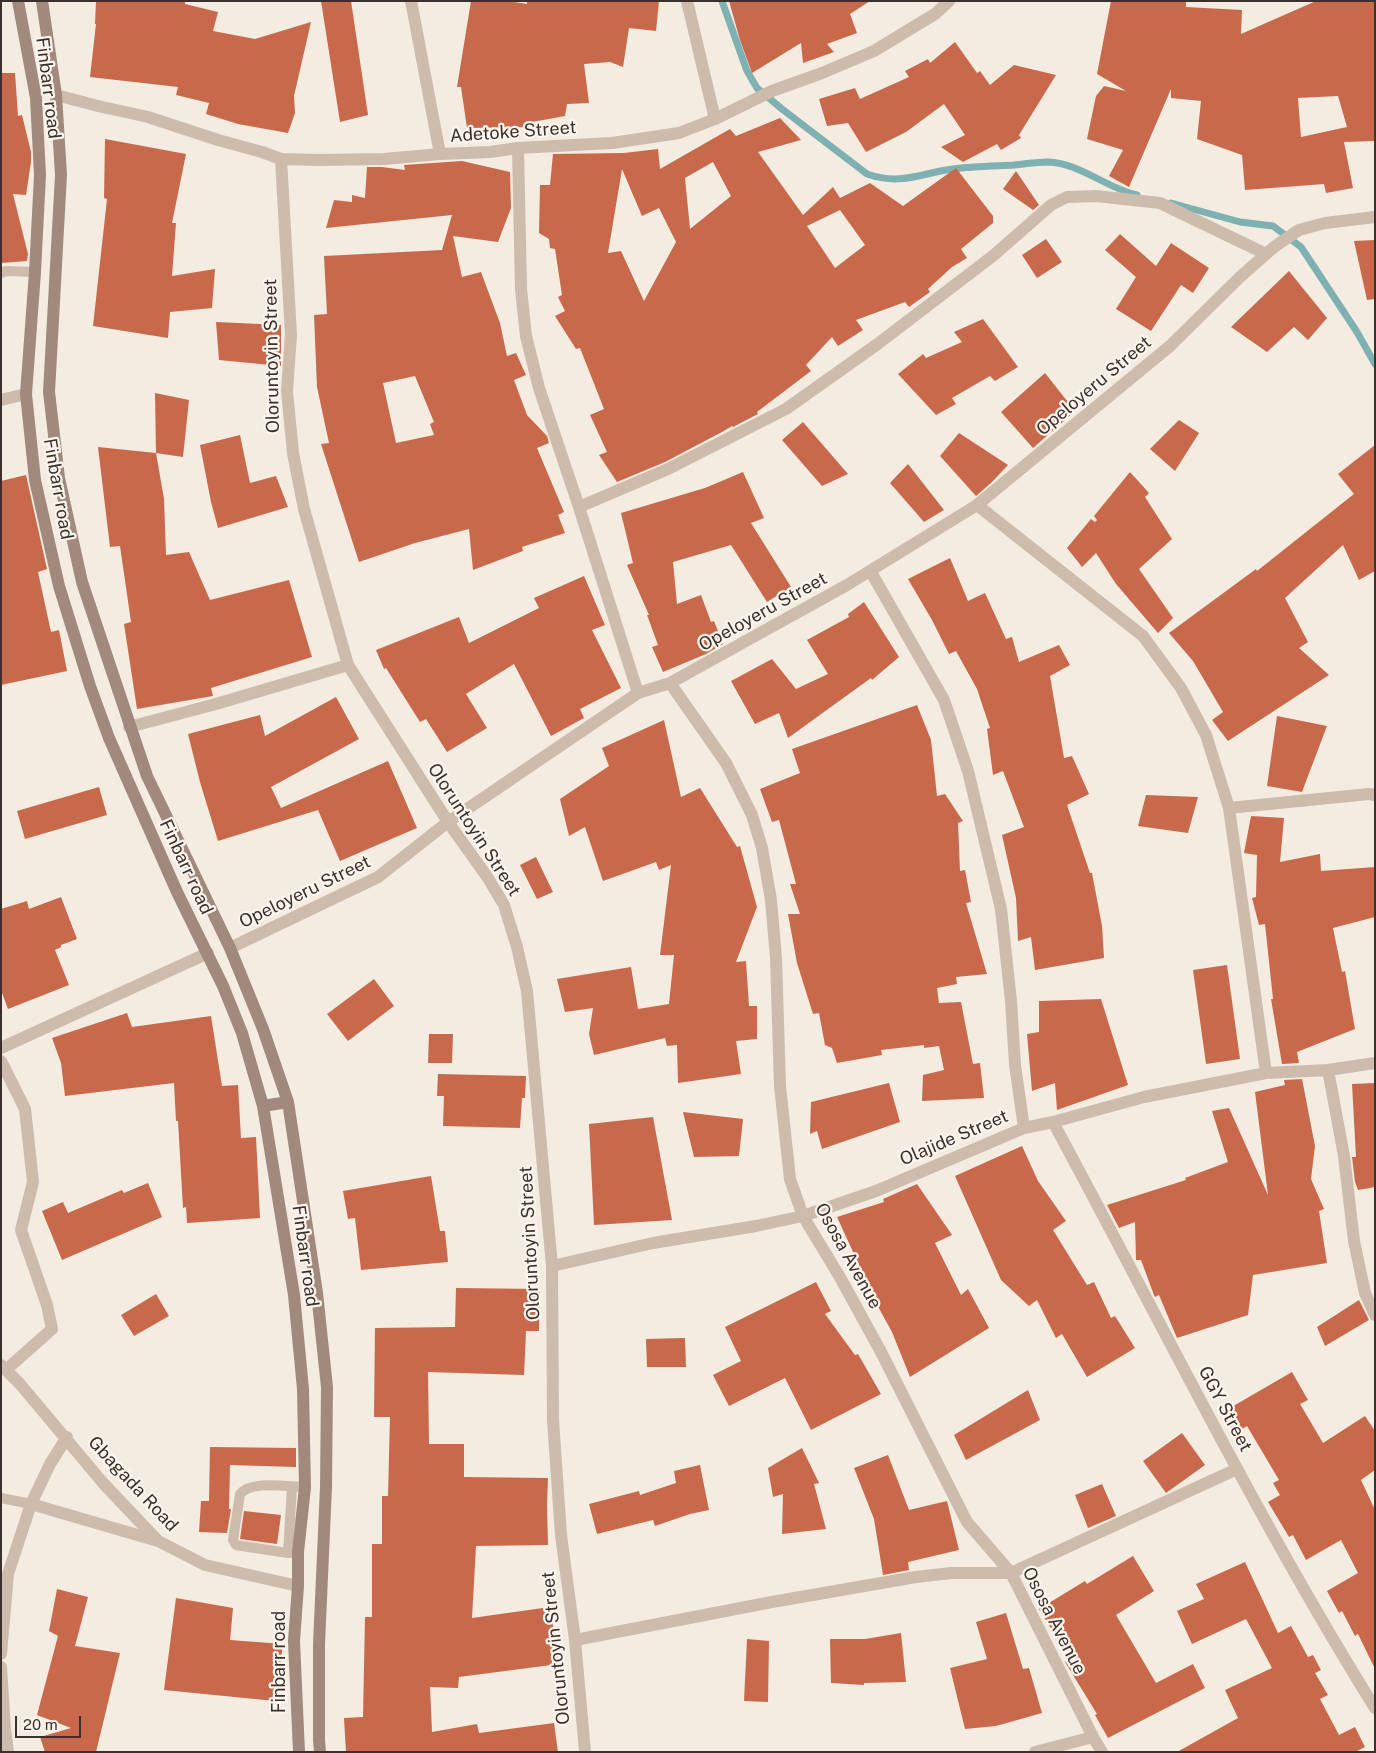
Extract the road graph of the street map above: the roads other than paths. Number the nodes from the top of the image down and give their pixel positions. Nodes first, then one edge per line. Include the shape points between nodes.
1 (18, 1) edge
2 (42, 1) edge
3 (411, 1) edge
4 (687, 1) edge
5 (949, 1) edge
6 (56, 95) junction
7 (715, 119) junction
8 (518, 148) junction
9 (440, 154) junction
10 (281, 159) junction
11 (1375, 217) edge
12 (1270, 251) junction
13 (36, 272) junction
14 (1, 273) edge
15 (26, 394) junction
16 (1, 400) edge
17 (977, 505) junction
18 (579, 507) junction
19 (871, 572) junction
20 (348, 665) junction
21 (670, 683) junction
22 (638, 693) junction
23 (129, 727) junction
24 (1375, 795) edge
25 (1229, 808) junction
26 (448, 822) junction
27 (230, 948) junction
28 (208, 953) junction
29 (1, 1048) edge
30 (1, 1061) edge
31 (1375, 1063) edge
32 (1328, 1070) junction
33 (1266, 1073) junction
34 (288, 1102) junction
35 (264, 1106) junction
36 (1053, 1122) junction
37 (1024, 1128) junction
38 (803, 1216) junction
39 (552, 1266) junction
40 (1375, 1315) edge
41 (4, 1367) edge
42 (67, 1438) junction
43 (1237, 1469) junction
44 (299, 1487) junction
45 (1, 1498) edge
46 (31, 1504) junction
47 (158, 1541) junction
48 (293, 1552) junction
49 (1012, 1573) junction
50 (298, 1586) junction
51 (575, 1640) junction
52 (1, 1654) edge
53 (1, 1667) edge
54 (1375, 1708) edge
55 (1093, 1738) junction
56 (8, 1752) edge
57 (299, 1752) edge
58 (320, 1752) edge
59 (585, 1752) edge
60 (1035, 1752) edge
61 (1102, 1752) edge

1 - 13 main road, Finbarr road via 36,98 40,175
2 - 6 main road, Finbarr road
3 - 9 street
4 - 7 street
5 - 7 street, Adetoke Street via 935,14 874,51 772,91
6 - 10 street, Adetoke Street via 148,116
6 - 23 main road, Finbarr road via 61,175 49,392 59,478 82,582
7 - 8 street, Adetoke Street via 679,133 622,142
8 - 9 street, Adetoke Street
8 - 18 street via 520,289 526,336 539,388
9 - 10 street, Adetoke Street via 384,159
10 - 20 street, Oloruntoyin Street via 291,335 287,391 293,453 304,509
11 - 12 street, Opeloyeru Street via 1325,223 1299,230
12 - 17 street, Opeloyeru Street via 1170,346
12 - 18 street via 1160,203 1096,196 1067,197 1051,206 994,255 880,343 786,409 668,469
13 - 14 lane
13 - 15 main road, Finbarr road
15 - 16 street
15 - 28 main road, Finbarr road via 38,489 60,586 90,686 109,738 177,892
17 - 19 street, Opeloyeru Street
17 - 25 street via 1143,636 1181,688 1206,735
18 - 22 street
19 - 21 street, Opeloyeru Street
19 - 37 street via 944,700 968,771 1001,909
20 - 23 street
20 - 26 street, Oloruntoyin Street
21 - 22 street, Opeloyeru Street
21 - 38 street, Ososa Avenue via 726,763 752,815 762,848 776,958 780,1086 790,1179
22 - 26 street, Opeloyeru Street
23 - 27 main road, Finbarr road via 147,776
24 - 25 street
25 - 33 street
26 - 27 street, Opeloyeru Street via 378,877
26 - 39 street, Oloruntoyin Street via 504,906 518,947 527,991
27 - 34 main road, Finbarr road
28 - 29 street
28 - 35 main road, Finbarr road via 242,1033
30 - 41 street via 25,1110 33,1182 21,1230 52,1329
31 - 32 street, Olajide Street
32 - 33 street, Olajide Street
32 - 40 street via 1364,1293
33 - 36 street, Olajide Street via 1144,1097
34 - 35 main road
34 - 58 main road, Finbarr road via 317,1293 327,1387 319,1644
35 - 44 main road, Finbarr road via 294,1294 303,1389
36 - 37 street, Olajide Street
36 - 43 street, GGY Street
37 - 38 street, Olajide Street via 876,1191
38 - 39 street, Olajide Street via 653,1243
38 - 49 street, Ososa Avenue via 881,1352 967,1522
39 - 51 street, Oloruntoyin Street via 553,1420 560,1534
41 - 42 street, Gbagada Road
42 - 46 street
42 - 47 street, Gbagada Road
43 - 49 street
43 - 54 street, GGY Street
44 - 48 main road, Finbarr road
44 - 48 lane via 254,1485 242,1491 233,1540 236,1545
45 - 46 lane
46 - 47 street
46 - 52 street via 8,1574
47 - 50 street, Gbagada Road via 205,1564
48 - 50 main road, Finbarr road
49 - 51 street via 907,1578
49 - 55 street, Ososa Avenue
50 - 57 main road, Finbarr road via 294,1641
51 - 59 street, Oloruntoyin Street
53 - 56 street
55 - 60 street
55 - 61 street, Ososa Avenue

